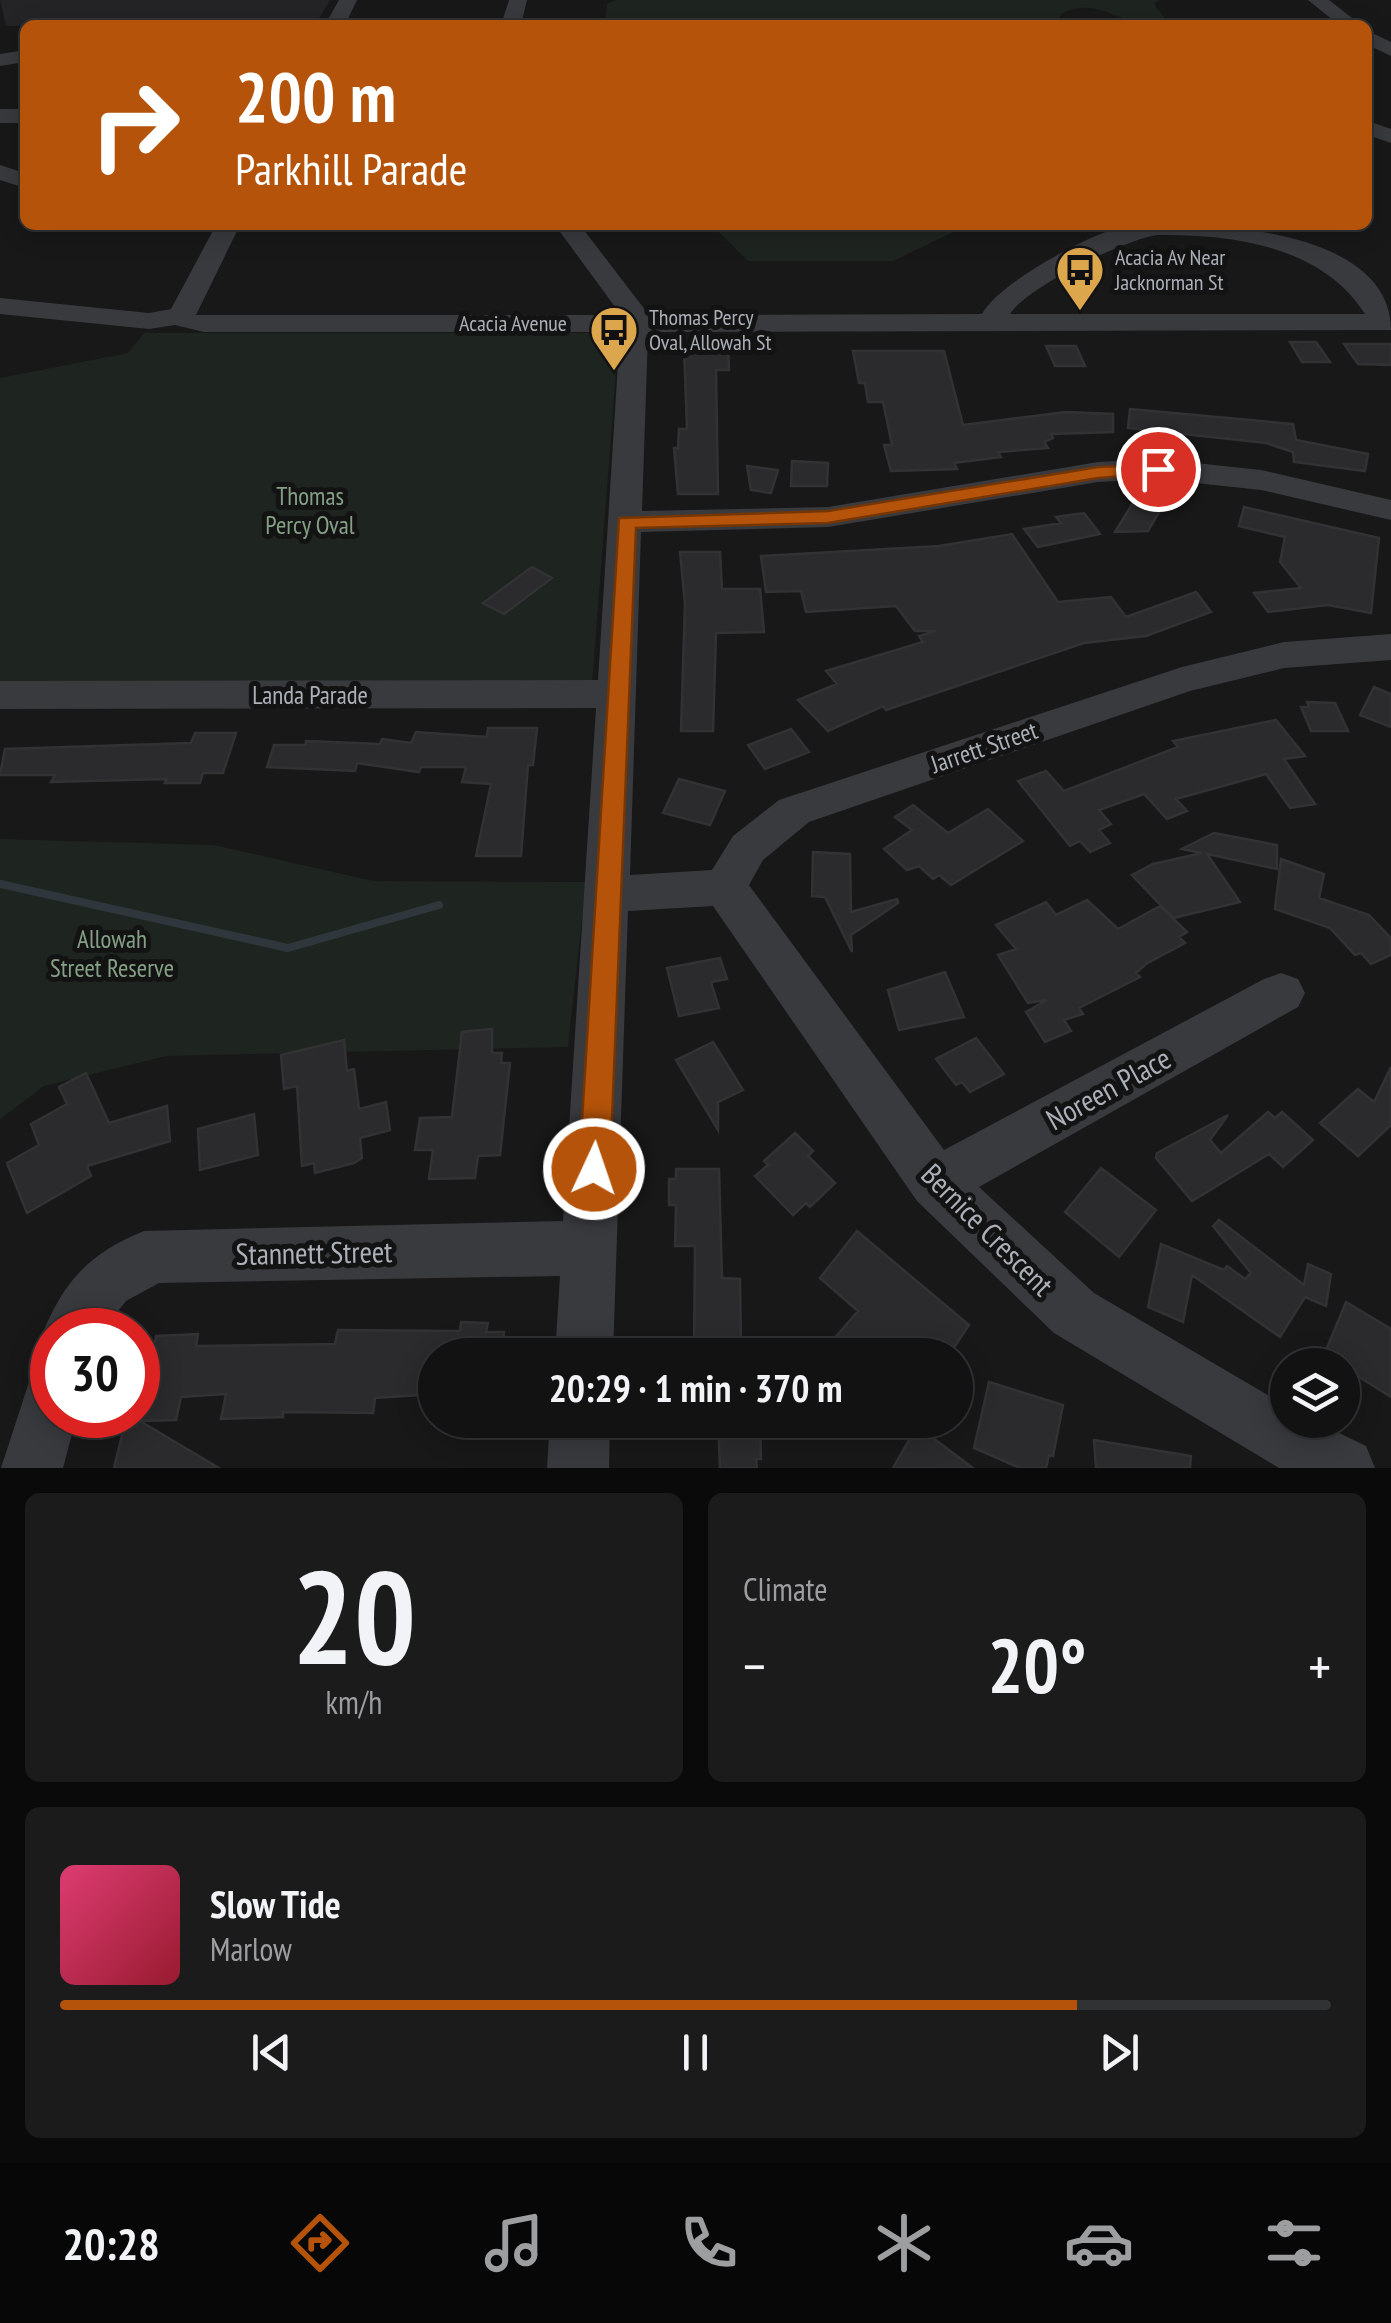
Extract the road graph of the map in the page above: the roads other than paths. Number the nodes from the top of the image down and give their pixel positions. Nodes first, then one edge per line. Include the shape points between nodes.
1 (1317, 0) edge
2 (1344, 20) edge
3 (225, 230) edge
4 (571, 230) edge
5 (1144, 230) edge
6 (1175, 230) edge
7 (0, 306) edge
8 (180, 316) junction
9 (1388, 322) edge
10 (636, 323) junction
11 (992, 323) junction
12 (1391, 510) edge
13 (626, 522) junction
14 (1391, 647) edge
15 (619, 694) junction
16 (0, 695) edge
17 (725, 888) junction
18 (609, 894) junction
19 (1280, 992) dead end
20 (936, 1183) junction
21 (590, 1248) junction
22 (86, 1308) edge
23 (585, 1338) edge
24 (40, 1438) edge
25 (579, 1438) edge
26 (1273, 1450) edge
27 (32, 1468) edge
28 (578, 1468) edge
29 (1344, 1468) edge

1 - 2 street
3 - 8 street
4 - 10 street via 634,307
5 - 11 street via 1116,238 1000,304
6 - 9 street via 1246,236 1308,254 1354,279
7 - 8 street, Acacia Avenue via 149,321
8 - 10 street, Acacia Avenue via 204,324
9 - 11 street, Acacia Avenue
10 - 11 street, Acacia Avenue
10 - 13 street
12 - 13 street via 1260,480 1158,469 1098,472 828,517
13 - 15 street
14 - 17 street, Jarrett Street via 1284,655 1182,680 794,811 748,848
15 - 16 street, Landa Parade
15 - 18 street
17 - 18 street
17 - 20 street, Bernice Crescent
18 - 21 street
19 - 20 street, Noreen Place
20 - 26 street, Bernice Crescent via 1074,1313
21 - 22 street, Stannett Street via 159,1255 116,1272
21 - 23 street
24 - 27 street
25 - 28 street
26 - 29 street, Bernice Crescent

